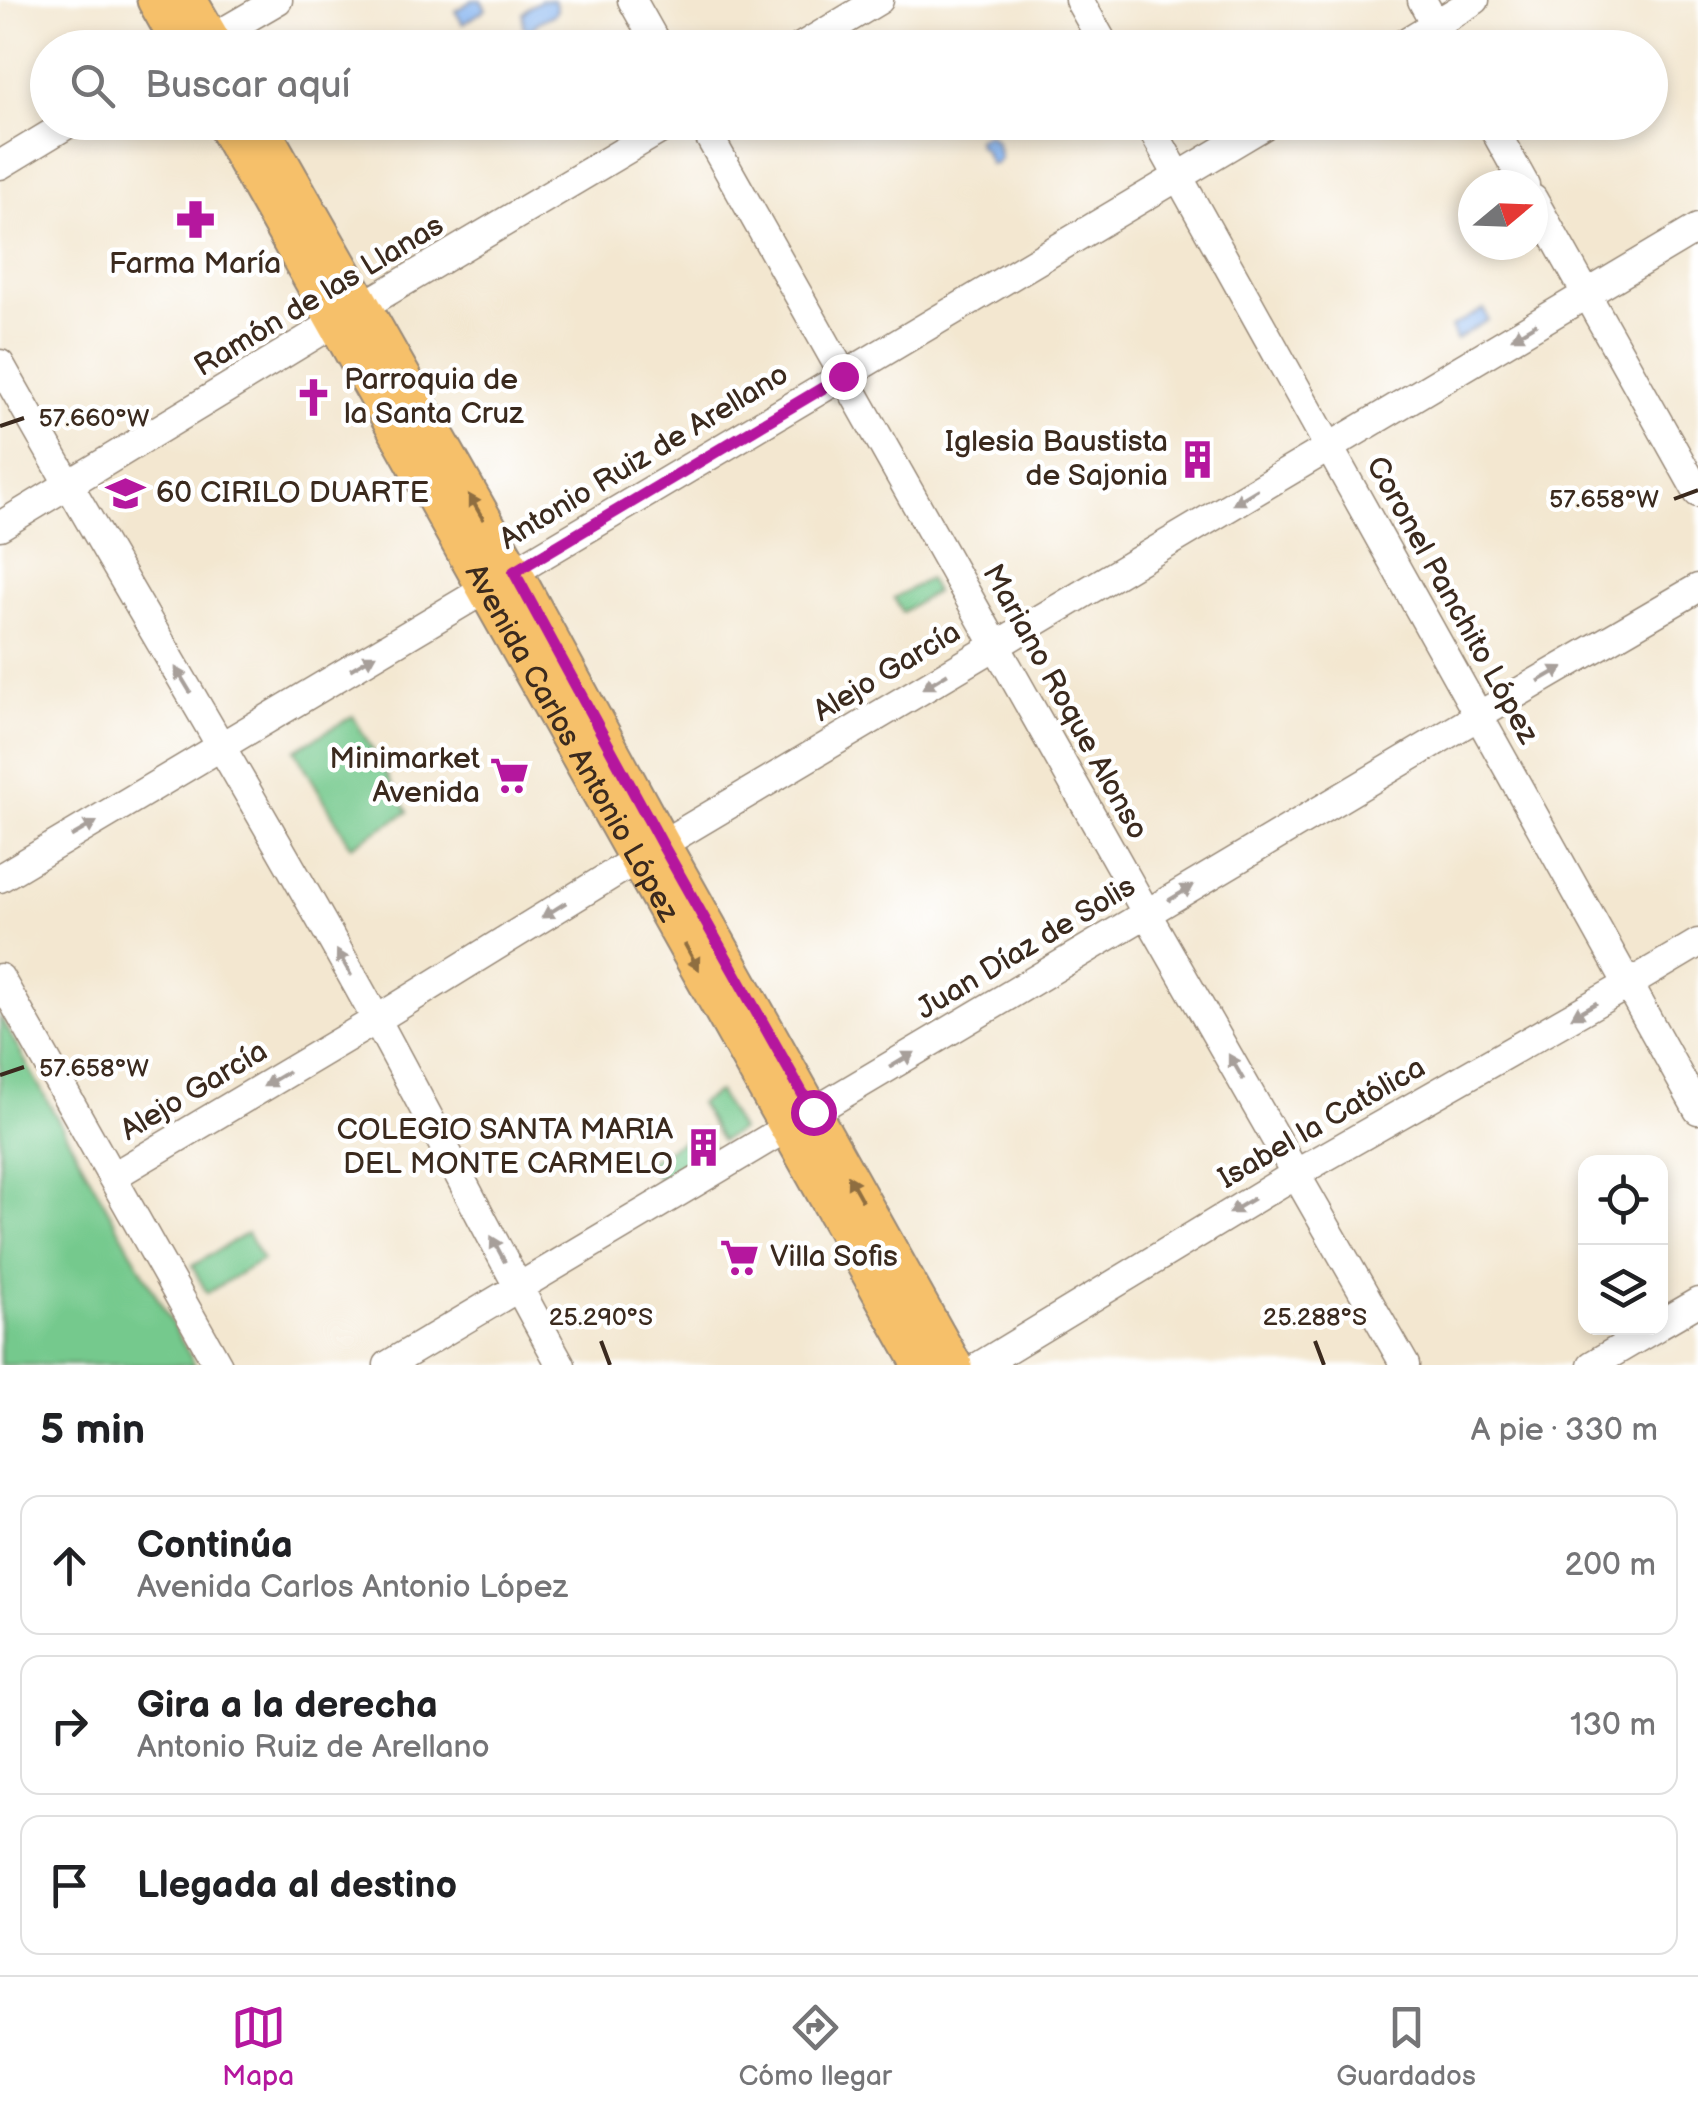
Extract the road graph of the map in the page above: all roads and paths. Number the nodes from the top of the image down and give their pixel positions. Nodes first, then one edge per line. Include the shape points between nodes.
1 (155, 0) edge
2 (189, 0) edge
3 (278, 0) edge
4 (632, 0) edge
5 (879, 0) edge
6 (1079, 0) edge
7 (1476, 0) edge
8 (1435, 24) edge
9 (186, 30) edge
10 (198, 30) edge
11 (227, 30) edge
12 (649, 30) edge
13 (829, 30) edge
14 (1096, 30) edge
15 (41, 140) edge
16 (235, 140) edge
17 (266, 140) edge
18 (643, 140) edge
19 (711, 140) edge
20 (1158, 140) edge
21 (1240, 140) edge
22 (1500, 140) edge
23 (0, 165) edge
24 (1517, 170) edge
25 (1178, 177) junction
26 (1548, 226) edge
27 (1698, 228) edge
28 (1586, 294) junction
29 (348, 315) junction
30 (0, 364) edge
31 (843, 376) junction
32 (1330, 447) junction
33 (68, 486) junction
34 (1698, 493) edge
35 (0, 526) edge
36 (499, 580) junction
37 (1698, 588) edge
38 (996, 646) junction
39 (1480, 715) junction
40 (223, 747) junction
41 (649, 852) junction
42 (0, 878) edge
43 (1147, 914) junction
44 (1698, 942) edge
45 (0, 978) edge
46 (1630, 984) junction
47 (376, 1020) junction
48 (1698, 1110) edge
49 (800, 1120) junction
50 (1296, 1172) junction
51 (112, 1177) junction
52 (518, 1287) junction
53 (1698, 1302) edge
54 (1668, 1320) edge
55 (1643, 1335) edge
56 (218, 1365) edge
57 (388, 1365) edge
58 (562, 1365) edge
59 (921, 1365) edge
60 (954, 1365) edge
61 (982, 1365) edge
62 (1404, 1365) edge
63 (1592, 1365) edge

1 - 9 main road
2 - 10 main road
3 - 11 street
4 - 12 street
5 - 13 street
6 - 14 street
7 - 8 street
15 - 23 street
16 - 29 main road, Avenida Carlos Antonio López
17 - 29 main road, Avenida Carlos Antonio López
18 - 29 street, Ramón de las Llanas
19 - 31 street, Mariano Roque Alonso
20 - 25 street, Coronel Panchito López
21 - 25 street, Antonio Ruiz de Arellano
22 - 24 street
25 - 31 street, Antonio Ruiz de Arellano
25 - 32 street, Coronel Panchito López
26 - 28 street
27 - 28 street, Alejo García
28 -> 32 street, Alejo García
28 - 34 street
29 - 33 street, Ramón de las Llanas
29 - 36 main road, Avenida Carlos Antonio López
30 - 33 street
31 - 36 street, Antonio Ruiz de Arellano
31 - 38 street, Mariano Roque Alonso
32 -> 38 street, Alejo García
32 - 39 street, Coronel Panchito López
33 - 35 street, Ramón de las Llanas
40 -> 33 street
40 -> 36 street, Antonio Ruiz de Arellano
36 - 41 main road, Avenida Carlos Antonio López
39 -> 37 street, Juan Díaz de Solis
38 -> 41 street, Alejo García
38 - 43 street, Mariano Roque Alonso
43 -> 39 street, Juan Díaz de Solis
39 - 46 street, Coronel Panchito López
42 -> 40 street, Antonio Ruiz de Arellano
47 -> 40 street
41 -> 47 street, Alejo García
41 - 49 main road, Avenida Carlos Antonio López
49 -> 43 street, Juan Díaz de Solis
50 -> 43 street, Mariano Roque Alonso
44 - 46 street, Isabel la Católica
45 - 51 street
46 - 48 street, Coronel Panchito López
46 -> 50 street, Isabel la Católica
47 -> 51 street, Alejo García
52 -> 47 street
49 - 52 street, Juan Díaz de Solis
49 - 59 main road, Avenida Carlos Antonio López
60 -> 49 main road, Avenida Carlos Antonio López
50 -> 61 street, Isabel la Católica
50 - 62 street, Mariano Roque Alonso
51 - 56 street
52 - 57 street, Juan Díaz de Solis
52 - 58 street
53 - 54 street
55 - 63 street

